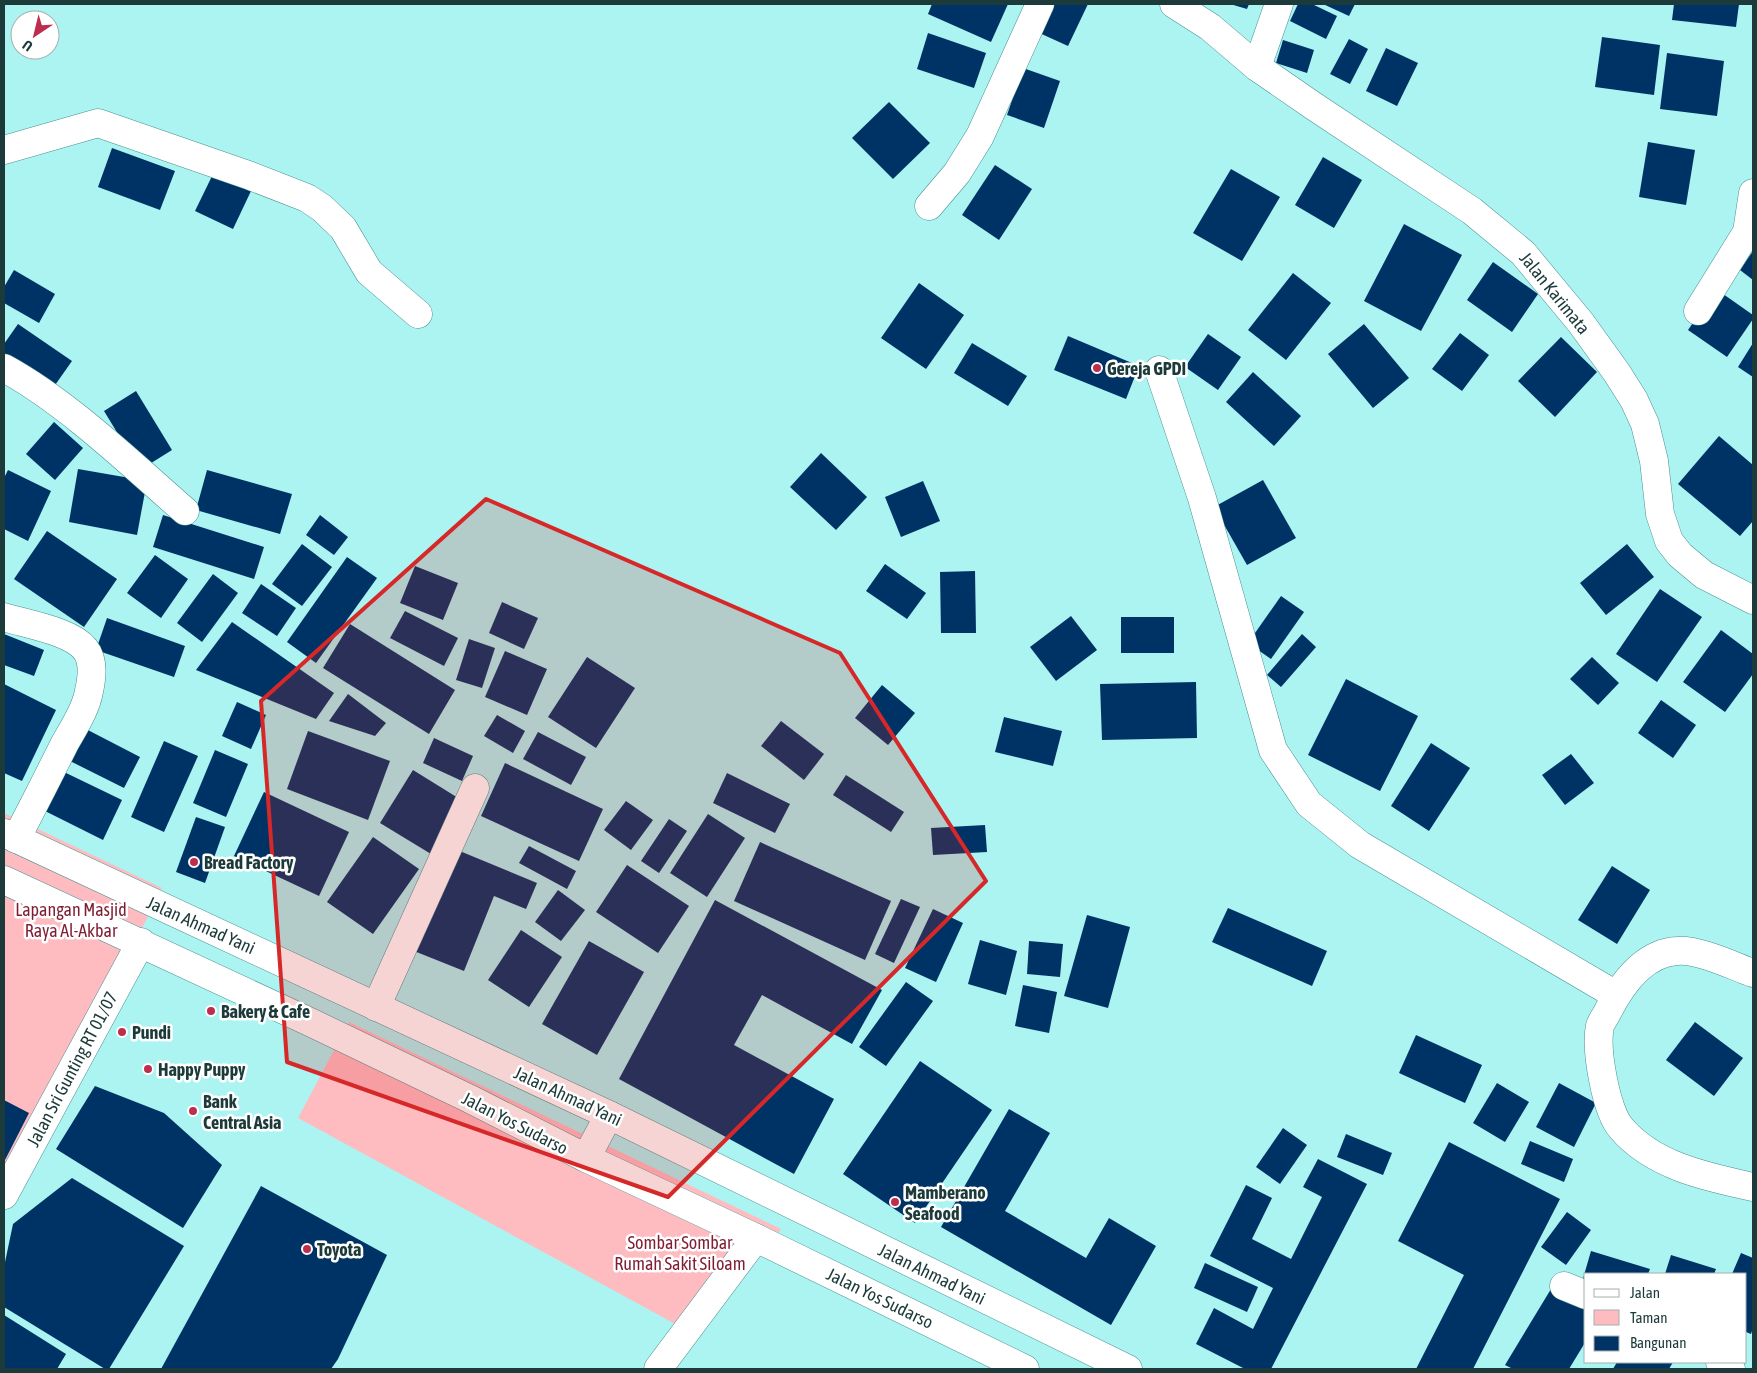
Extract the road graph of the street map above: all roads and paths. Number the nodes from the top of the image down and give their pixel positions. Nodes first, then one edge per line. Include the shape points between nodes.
1 (1040, 4) edge
2 (1174, 4) edge
3 (1279, 4) edge
4 (1257, 67) junction
5 (4, 150) edge
6 (1753, 192) edge
7 (929, 206) dead end
8 (1698, 311) dead end
9 (418, 314) dead end
10 (4, 368) edge
11 (1159, 370) dead end
12 (185, 511) dead end
13 (1751, 592) edge
14 (4, 618) edge
15 (475, 788) dead end
16 (10, 836) edge
17 (4, 880) edge
18 (141, 942) junction
19 (1753, 973) edge
20 (1616, 995) junction
21 (376, 1006) junction
22 (609, 1115) junction
23 (586, 1158) junction
24 (1753, 1187) edge
25 (4, 1195) edge
26 (756, 1238) junction
27 (658, 1369) edge
28 (1025, 1369) edge
29 (1128, 1369) edge

1 - 7 main road via 980,136 957,173
2 - 4 main road, Jalan Karimata via 1210,28
3 - 4 main road
4 - 13 main road, Jalan Karimata via 1472,211 1523,253 1581,323 1634,400 1648,433 1660,514 1669,541 1704,575
5 - 9 main road via 98,123 307,198 343,228 369,272
6 - 8 main road via 1747,232
10 - 12 main road via 40,391 100,438
11 - 20 main road via 1202,498 1273,750 1309,804 1360,845
14 - 16 main road via 56,632 79,644 86,650 91,673 89,692 80,715
15 - 21 main road
16 - 21 main road, Jalan Ahmad Yani
17 - 18 main road, Jalan Yos Sudarso
18 - 23 main road, Jalan Yos Sudarso
18 - 25 main road, Jalan Sri Gunting RT 01/07
19 - 20 main road via 1687,951 1667,952 1645,963
20 - 24 main road via 1600,1026 1600,1059 1612,1116 1642,1149 1658,1158 1698,1173
21 - 22 main road, Jalan Ahmad Yani
22 - 23 main road
22 - 29 main road, Jalan Ahmad Yani
23 - 26 main road, Jalan Yos Sudarso
26 - 27 main road
26 - 28 main road, Jalan Yos Sudarso

